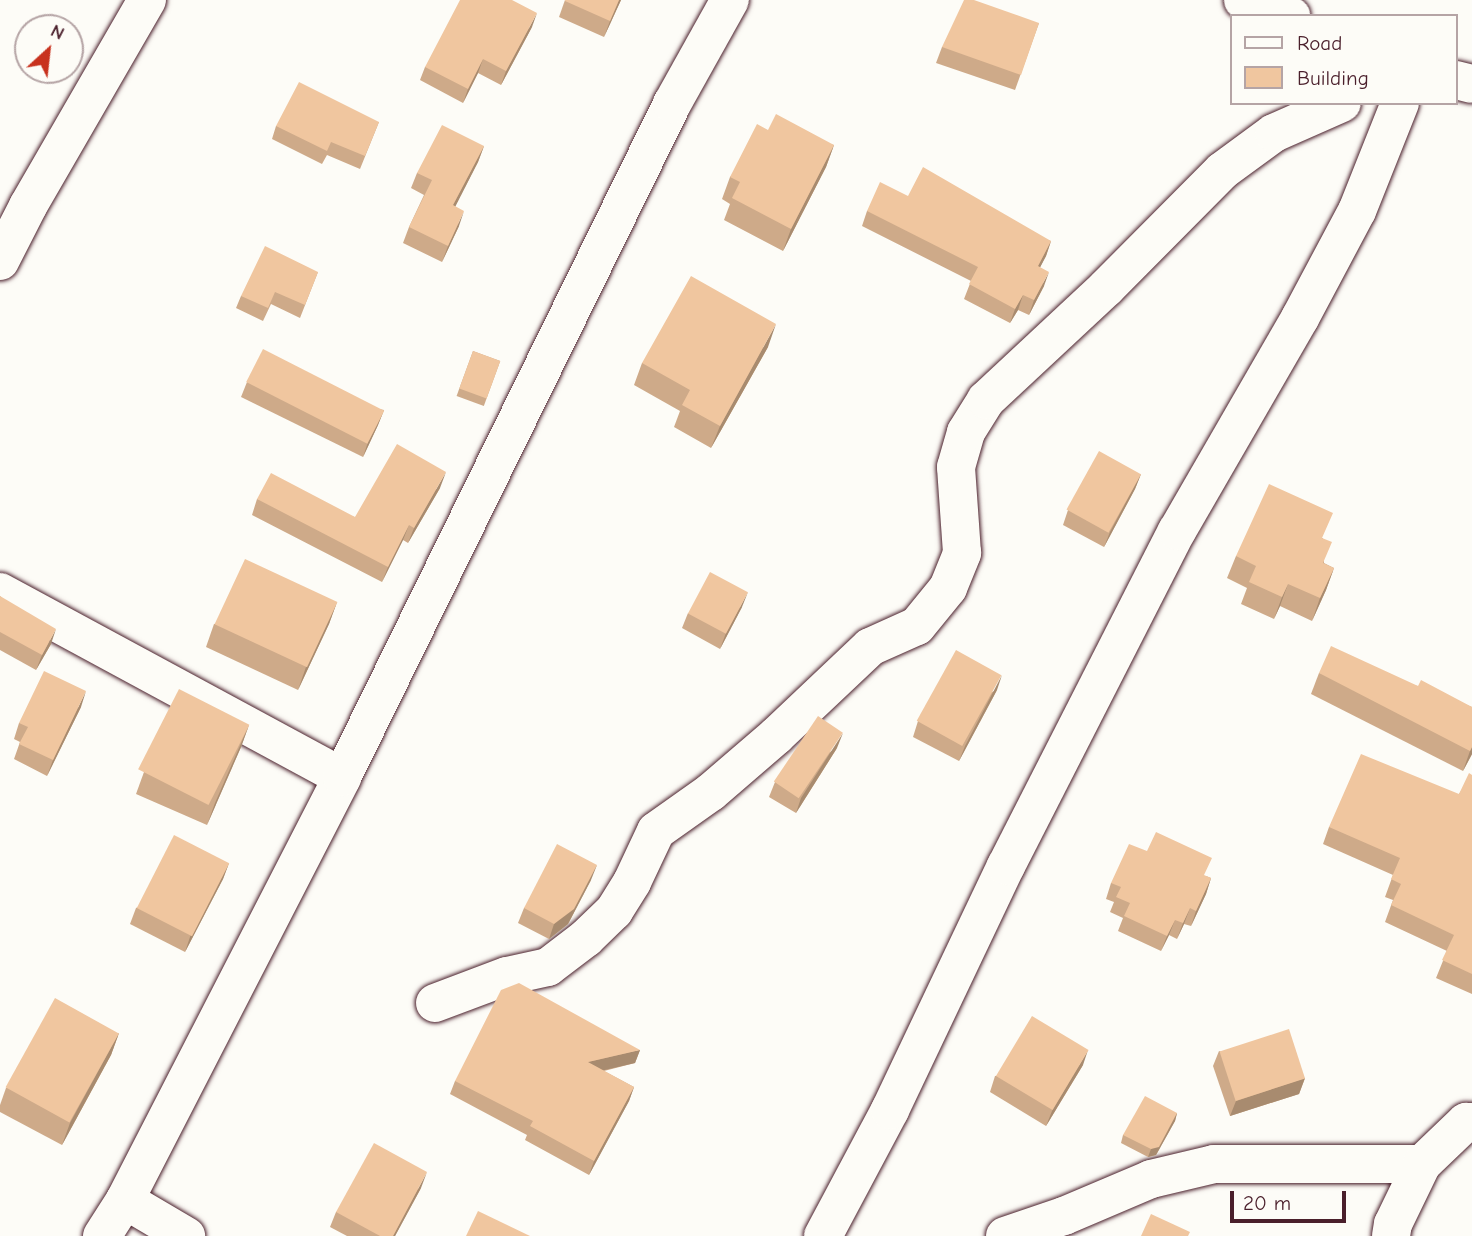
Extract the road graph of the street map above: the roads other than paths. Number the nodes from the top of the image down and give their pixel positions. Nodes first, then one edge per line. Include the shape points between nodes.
1 (147, 0) edge
2 (730, 0) edge
3 (1243, 0) edge
4 (1285, 14) edge
5 (1338, 105) edge
6 (1399, 105) edge
7 (0, 261) edge
8 (0, 592) edge
9 (342, 777) junction
10 (435, 1003) dead end
11 (1470, 1115) edge
12 (1422, 1164) junction
13 (125, 1200) junction
14 (102, 1236) edge
15 (186, 1236) edge
16 (823, 1236) edge
17 (1005, 1236) edge
18 (1391, 1236) edge

1 - 7 street
2 - 9 street via 671,104
3 - 4 street
5 - 10 street via 1274,134 1222,171 986,400 966,432 956,467 962,553 948,588 917,626 870,647 711,792 656,831 614,912 586,938 548,967 507,976
6 - 16 street via 1357,211 1177,531
8 - 9 street
9 - 13 street
11 - 12 street
12 - 17 street via 1214,1164 1151,1179
12 - 18 street
13 - 14 street
13 - 15 street

